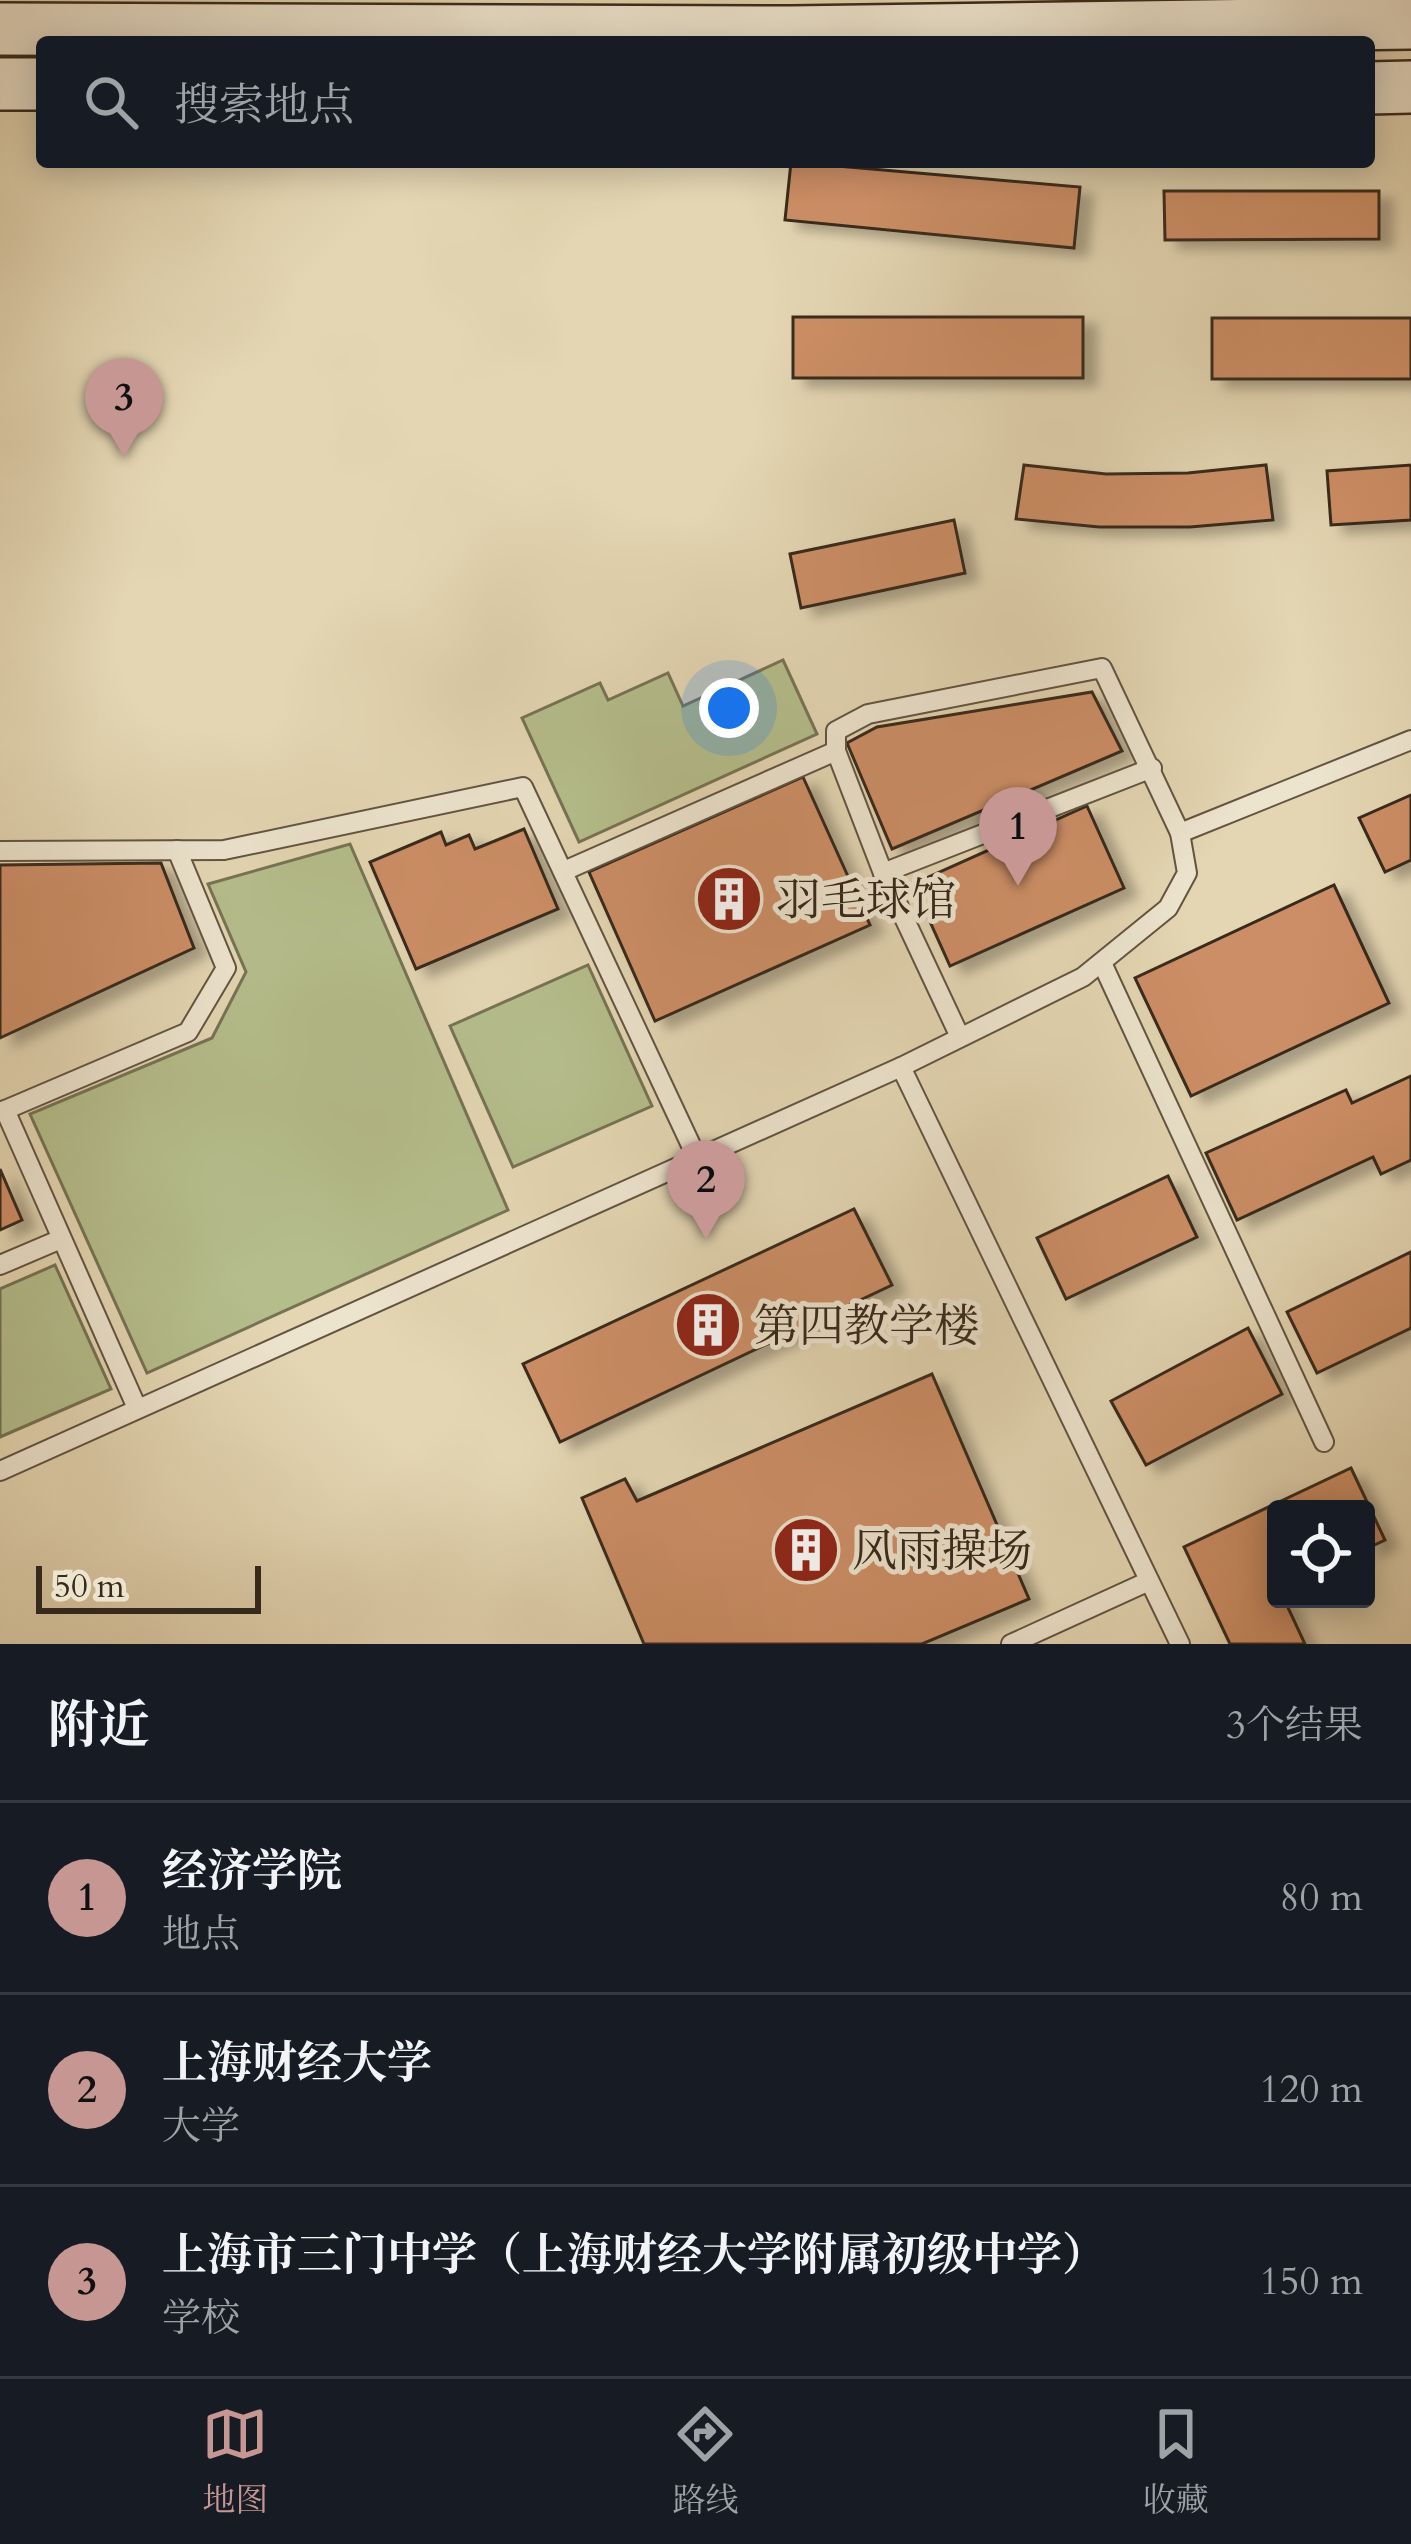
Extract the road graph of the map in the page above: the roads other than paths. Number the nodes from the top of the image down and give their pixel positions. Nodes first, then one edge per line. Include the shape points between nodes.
1 (1411, 23) edge
2 (0, 29) edge
3 (0, 84) edge
4 (36, 85) edge
5 (1411, 87) edge
6 (1375, 88) edge
7 (1411, 740) edge
8 (836, 751) junction
9 (1152, 768) junction
10 (1180, 833) junction
11 (177, 850) junction
12 (0, 851) edge
13 (564, 871) junction
14 (883, 873) junction
15 (1102, 962) junction
16 (960, 1037) junction
17 (901, 1067) junction
18 (3, 1111) edge
19 (697, 1158) junction
20 (61, 1239) junction
21 (0, 1265) edge
22 (137, 1408) junction
23 (1324, 1442) dead end
24 (0, 1471) edge
25 (1149, 1581) junction
26 (1011, 1644) edge
27 (1180, 1644) edge

1 - 2 main road via 814,32
3 - 4 main road
5 - 6 main road
7 - 10 lane
8 - 9 lane via 836,731 868,714 1102,668
8 - 13 lane
8 - 14 lane
9 - 10 lane
9 - 14 lane
10 - 15 lane via 1187,873 1168,908
11 - 12 lane
11 - 13 lane via 224,850 523,787
11 - 18 lane via 226,968 188,1032
13 - 19 lane
14 - 16 lane
15 - 16 lane
15 - 23 lane
16 - 17 lane
17 - 19 lane
17 - 25 lane
18 - 20 lane
19 - 22 lane
20 - 21 lane
20 - 22 lane
22 - 24 lane
25 - 26 lane
25 - 27 lane

